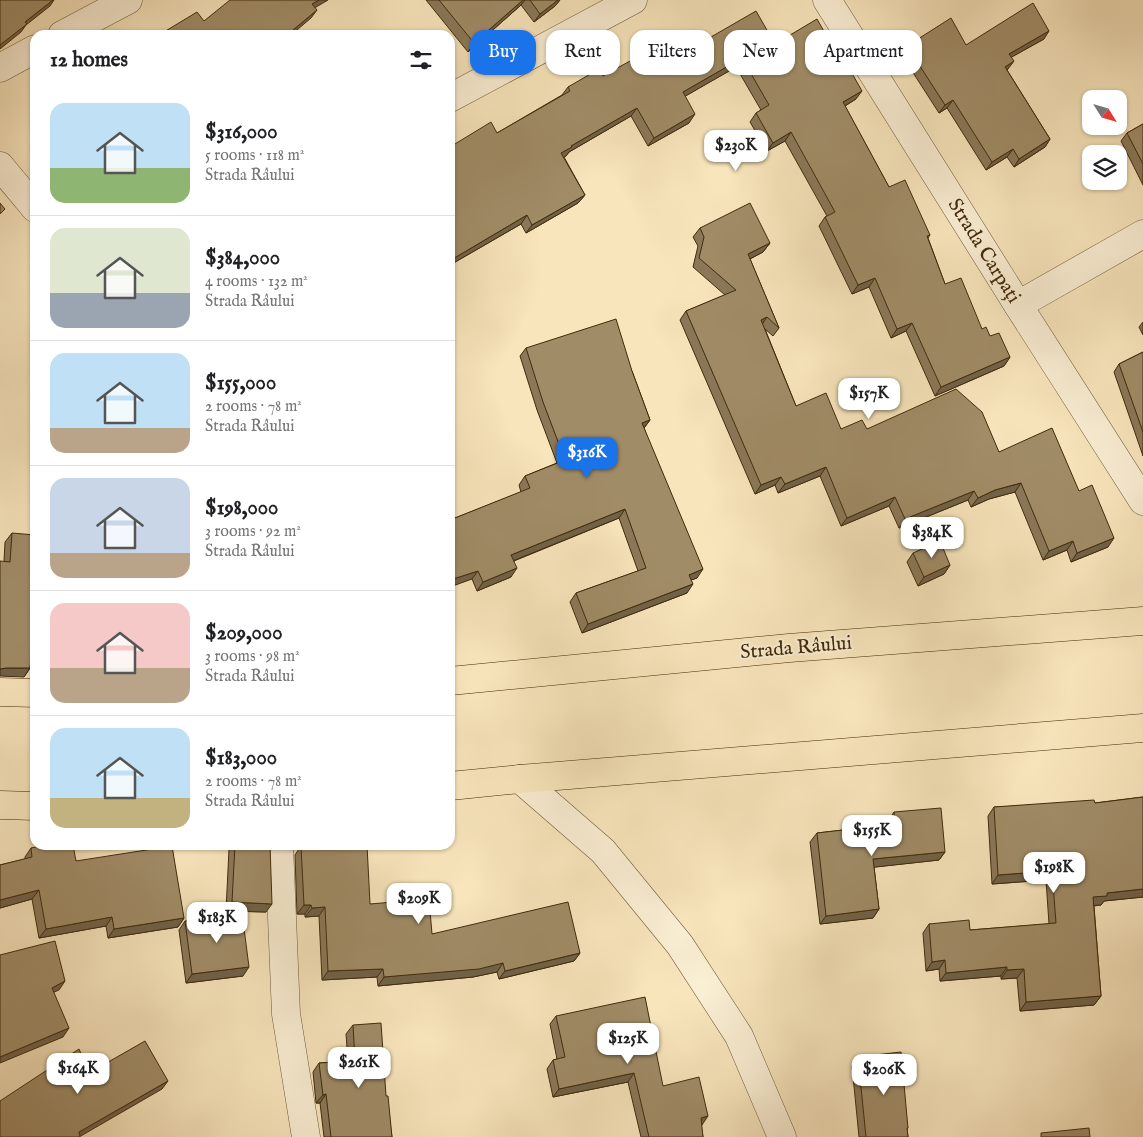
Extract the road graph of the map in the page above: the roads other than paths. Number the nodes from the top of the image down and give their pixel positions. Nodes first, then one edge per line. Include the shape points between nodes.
1 (128, 0) edge
2 (632, 0) edge
3 (827, 0) edge
4 (71, 30) edge
5 (30, 52) edge
6 (0, 68) edge
7 (455, 95) edge
8 (0, 166) edge
9 (30, 202) edge
10 (1143, 234) edge
11 (1018, 305) junction
12 (1143, 501) edge
13 (1143, 621) edge
14 (455, 681) edge
15 (0, 692) edge
16 (30, 694) edge
17 (1143, 728) edge
18 (520, 779) junction
19 (455, 786) edge
20 (0, 805) edge
21 (30, 806) edge
22 (279, 850) edge
23 (306, 1137) edge
24 (782, 1137) edge

1 - 4 street
2 - 7 street
3 - 11 street, Strada Carpați
5 - 6 street
8 - 9 street
10 - 11 street
11 - 12 street, Strada Carpați
13 - 14 main road, Strada Râului via 789,648
15 - 16 main road
17 - 18 main road
18 - 19 main road
18 - 24 street via 603,851 680,945 739,1036
20 - 21 main road
22 - 23 street via 286,1014

